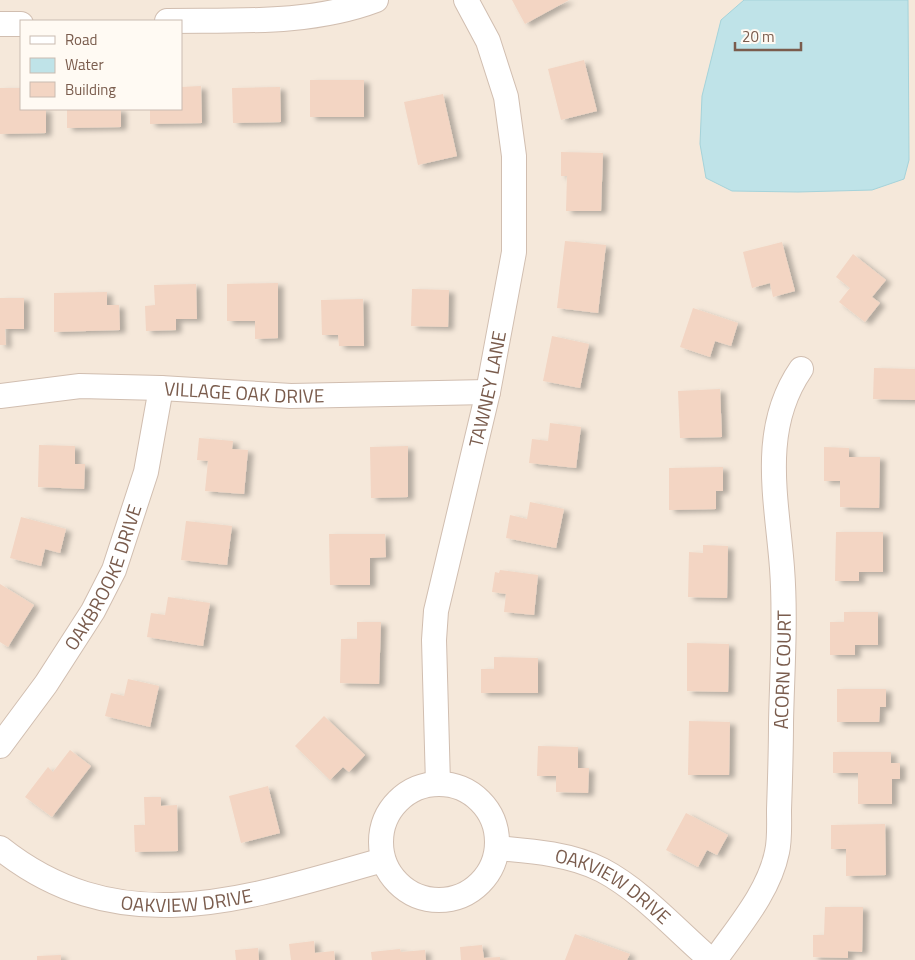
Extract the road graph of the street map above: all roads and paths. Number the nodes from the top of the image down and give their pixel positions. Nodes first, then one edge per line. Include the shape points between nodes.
1 (376, 0) edge
2 (466, 0) edge
3 (182, 21) edge
4 (0, 24) edge
5 (20, 24) edge
6 (801, 369) dead end
7 (161, 388) junction
8 (488, 392) junction
9 (0, 396) edge
10 (0, 746) edge
11 (438, 784) junction
12 (0, 848) edge
13 (497, 848) junction
14 (383, 860) junction
15 (711, 960) edge
16 (715, 960) edge

1 - 3 street via 332,13 298,18
2 - 8 street, TAWNEY LANE via 488,41 498,69 508,107 514,156 514,252
4 - 5 street
6 - 16 street, ACORN COURT via 783,407 773,455 782,568 781,776 777,852 760,894
7 - 8 street, VILLAGE OAK DRIVE via 291,396
7 - 9 street, VILLAGE OAK DRIVE via 80,386
7 - 10 street, OAKBROOKE DRIVE via 146,472 114,570 93,612
8 - 11 street, TAWNEY LANE via 436,611
11 - 13 street via 458,787 475,796 489,811 496,829
11 - 14 street via 404,795 392,808 383,824 380,842
12 - 14 street, OAKVIEW DRIVE via 43,876 82,892 115,903 157,907 246,898
13 - 14 street via 492,868 480,884 464,895 445,900 425,899 407,891 392,878
13 - 15 street, OAKVIEW DRIVE via 574,859 600,869 635,893

